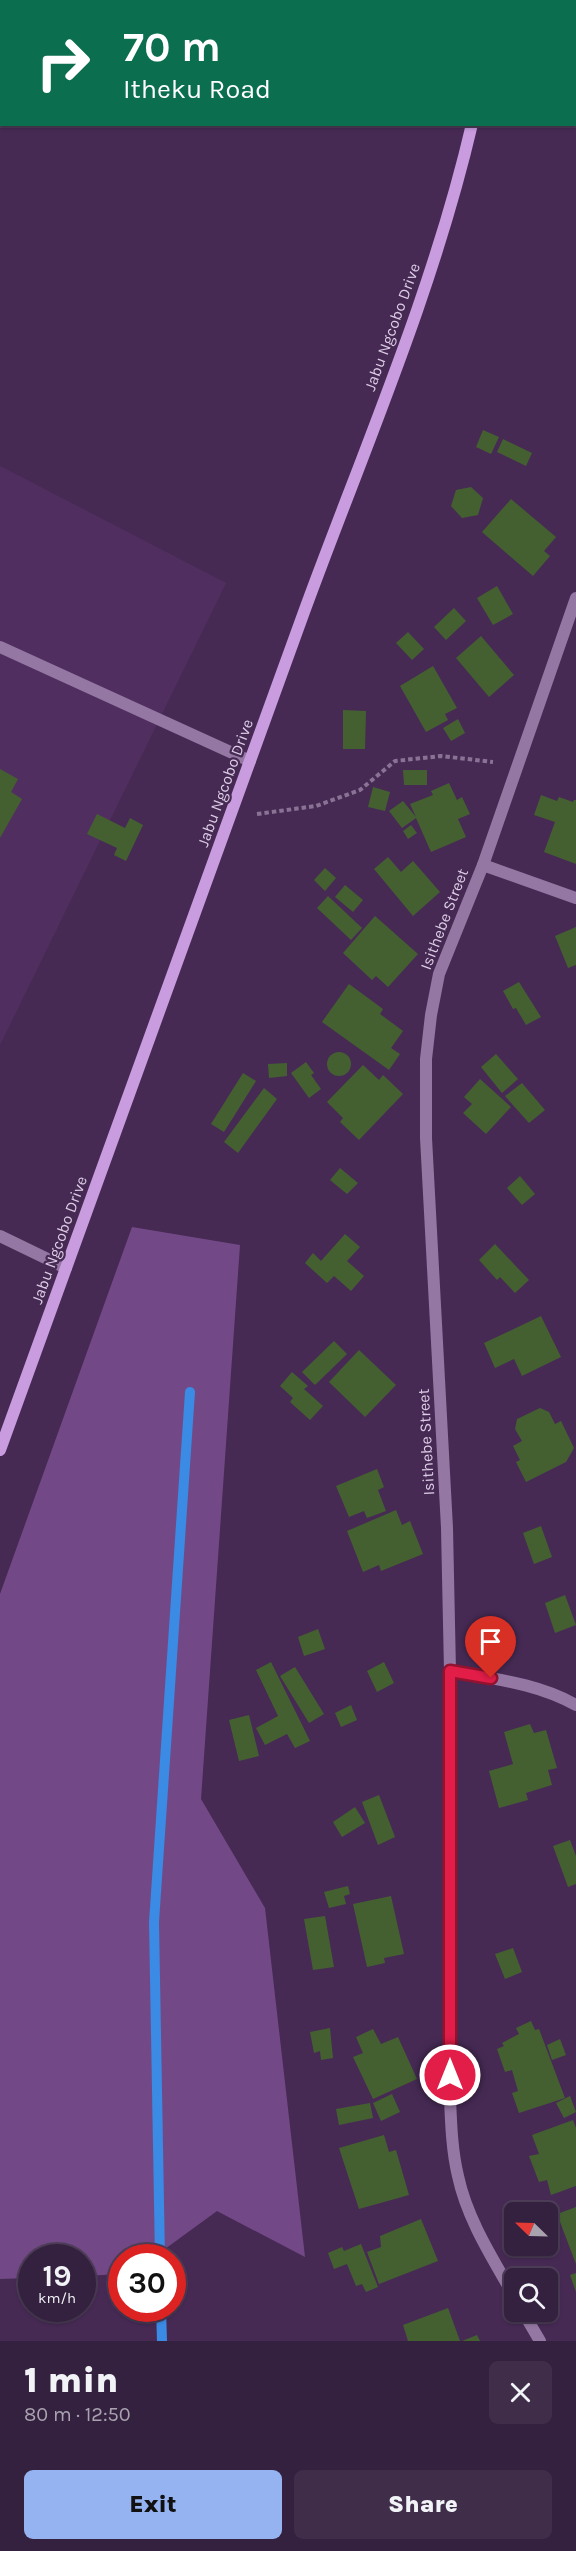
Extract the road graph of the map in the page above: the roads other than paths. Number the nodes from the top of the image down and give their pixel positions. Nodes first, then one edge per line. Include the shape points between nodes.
1 (472, 126) edge
2 (576, 598) edge
3 (0, 646) edge
4 (250, 761) junction
5 (483, 865) junction
6 (576, 898) edge
7 (0, 1236) edge
8 (66, 1268) junction
9 (0, 1450) edge
10 (450, 1671) junction
11 (576, 1705) edge
12 (504, 2278) edge
13 (529, 2322) edge
14 (540, 2341) edge

1 - 4 main road, Jabu Ngcobo Drive via 460,177 417,312
2 - 5 street, Isithebe Street
3 - 4 street
4 - 8 main road, Jabu Ngcobo Drive
5 - 6 street
5 - 10 street, Isithebe Street via 439,974 426,1059 426,1138 447,1528
7 - 8 street
8 - 9 main road, Jabu Ngcobo Drive
10 - 11 street via 532,1685
10 - 12 street, Isithebe Street via 452,2139 458,2178 471,2213
13 - 14 street

